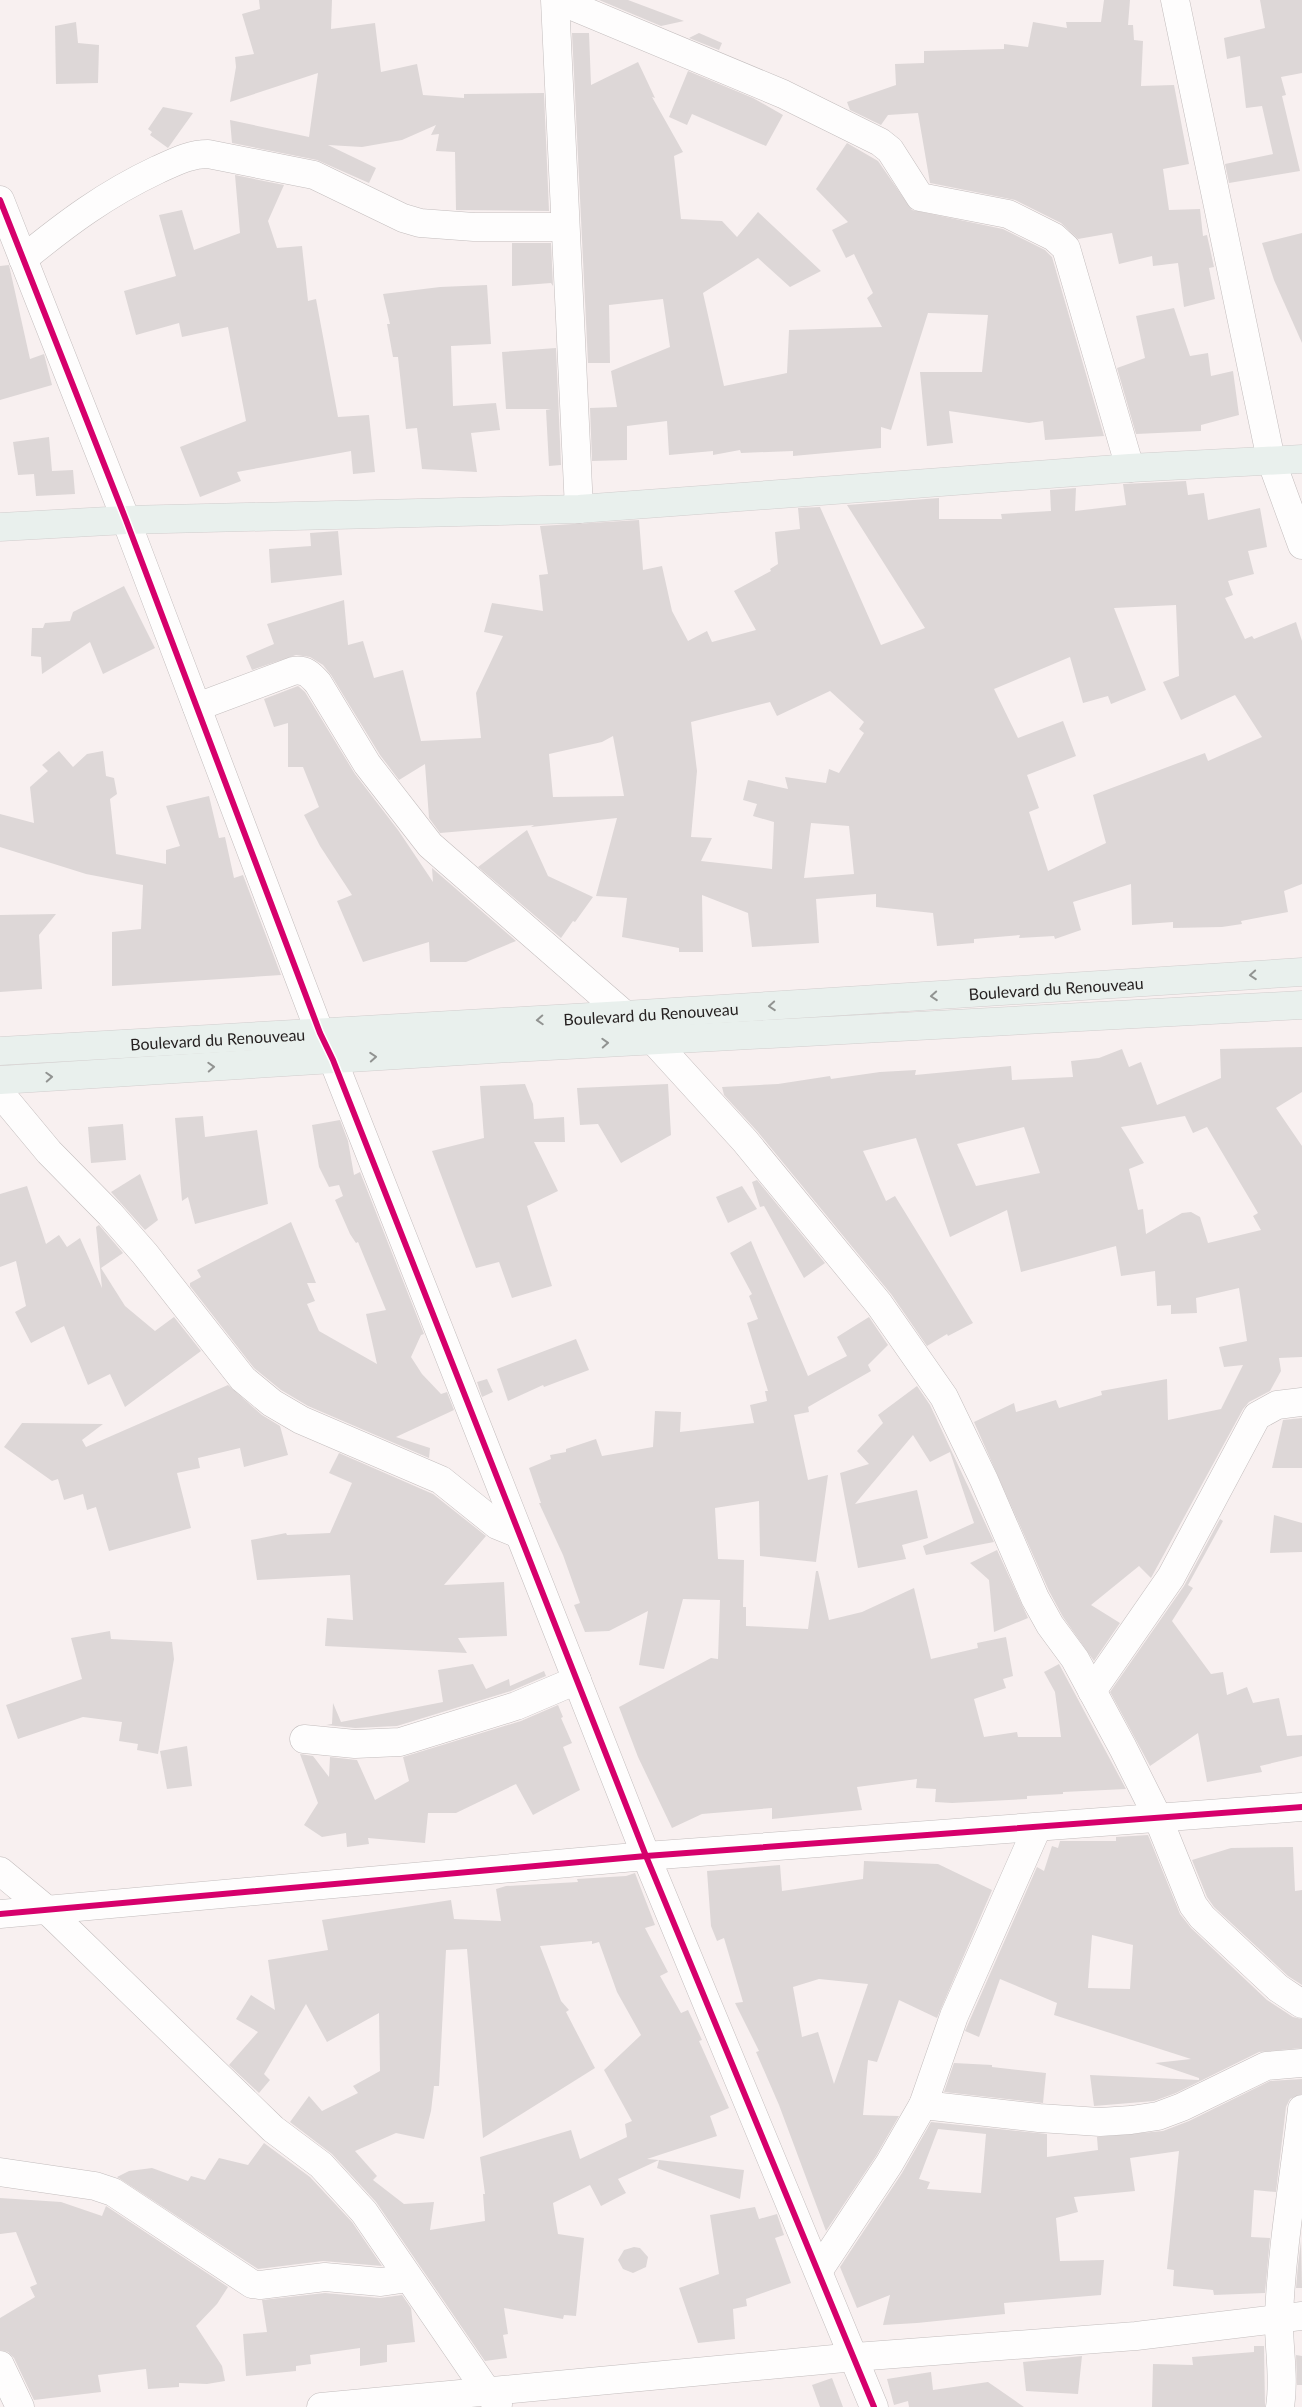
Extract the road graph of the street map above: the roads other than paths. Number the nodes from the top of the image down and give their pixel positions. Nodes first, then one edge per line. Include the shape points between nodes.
1 (557, 0) edge
2 (1175, 0) edge
3 (0, 200) edge
4 (566, 228) junction
5 (23, 259) junction
6 (1302, 459) edge
7 (1272, 460) junction
8 (1130, 468) junction
9 (579, 509) junction
10 (126, 520) junction
11 (0, 527) edge
12 (1302, 545) edge
13 (197, 707) junction
14 (1302, 972) edge
15 (1302, 1005) edge
16 (625, 1015) junction
17 (320, 1033) junction
18 (653, 1040) junction
19 (0, 1051) edge
20 (333, 1060) junction
21 (0, 1080) edge
22 (0, 1093) edge
23 (1302, 1402) edge
24 (519, 1534) junction
25 (577, 1680) junction
26 (1092, 1691) junction
27 (304, 1739) dead end
28 (1302, 1807) edge
29 (1158, 1818) junction
30 (1037, 1828) junction
31 (646, 1856) junction
32 (0, 1872) edge
33 (47, 1910) junction
34 (0, 1914) edge
35 (1302, 2004) edge
36 (1302, 2063) edge
37 (923, 2105) junction
38 (1302, 2110) edge
39 (0, 2172) edge
40 (819, 2270) junction
41 (408, 2278) junction
42 (1290, 2317) edge
43 (855, 2357) junction
44 (0, 2365) edge
45 (494, 2400) edge
46 (20, 2407) edge
47 (321, 2407) edge
48 (874, 2407) edge
49 (1280, 2407) edge

1 - 4 street
1 - 8 street via 783,94 880,142 890,150 920,196 1008,214 1054,237 1066,248
2 - 7 street
3 - 5 street
4 - 5 street via 420,223 314,175 208,154 192,154 138,179 75,216
4 - 9 street
5 - 10 street
6 - 7 main road
7 - 8 main road
7 - 12 street
8 - 9 main road
9 - 10 main road
10 - 11 main road
10 - 13 street
13 - 16 street via 292,671 310,674 367,764 430,845
13 - 17 street
14 -> 16 main road, Boulevard du Renouveau
15 - 18 main road, Boulevard du Renouveau
16 -> 17 main road, Boulevard du Renouveau
17 - 19 main road, Boulevard du Renouveau
17 - 20 street
20 -> 18 main road, Boulevard du Renouveau
18 - 26 street via 745,1141 879,1304 944,1397 1035,1598
21 -> 20 main road, Boulevard du Renouveau
20 - 24 street
22 - 24 street via 49,1152 145,1254 243,1379 272,1403 301,1420 441,1480 498,1525
23 - 26 street via 1277,1405 1257,1416 1171,1577
24 - 25 street
25 - 27 street via 516,1706 400,1742 355,1744
25 - 31 street
26 - 29 street
28 - 29 street
29 - 30 street
29 - 35 street via 1187,1893 1202,1918 1278,1988
30 - 31 street
30 - 37 street via 954,2016
31 - 33 street
31 - 40 street
32 - 33 street
33 - 34 street
33 - 41 street via 273,2129 321,2165 364,2212
36 - 37 street via 1266,2066 1182,2107 1158,2116 1131,2120 1100,2122 1039,2118
37 - 40 street via 889,2164
38 - 42 street via 1285,2227
39 - 41 street via 95,2186 113,2192 252,2284 325,2277 381,2282
40 - 43 street
41 - 45 street
42 - 43 street via 1136,2336
42 - 49 street via 1282,2352
43 - 45 street
43 - 48 street
44 - 46 street
45 - 47 street

